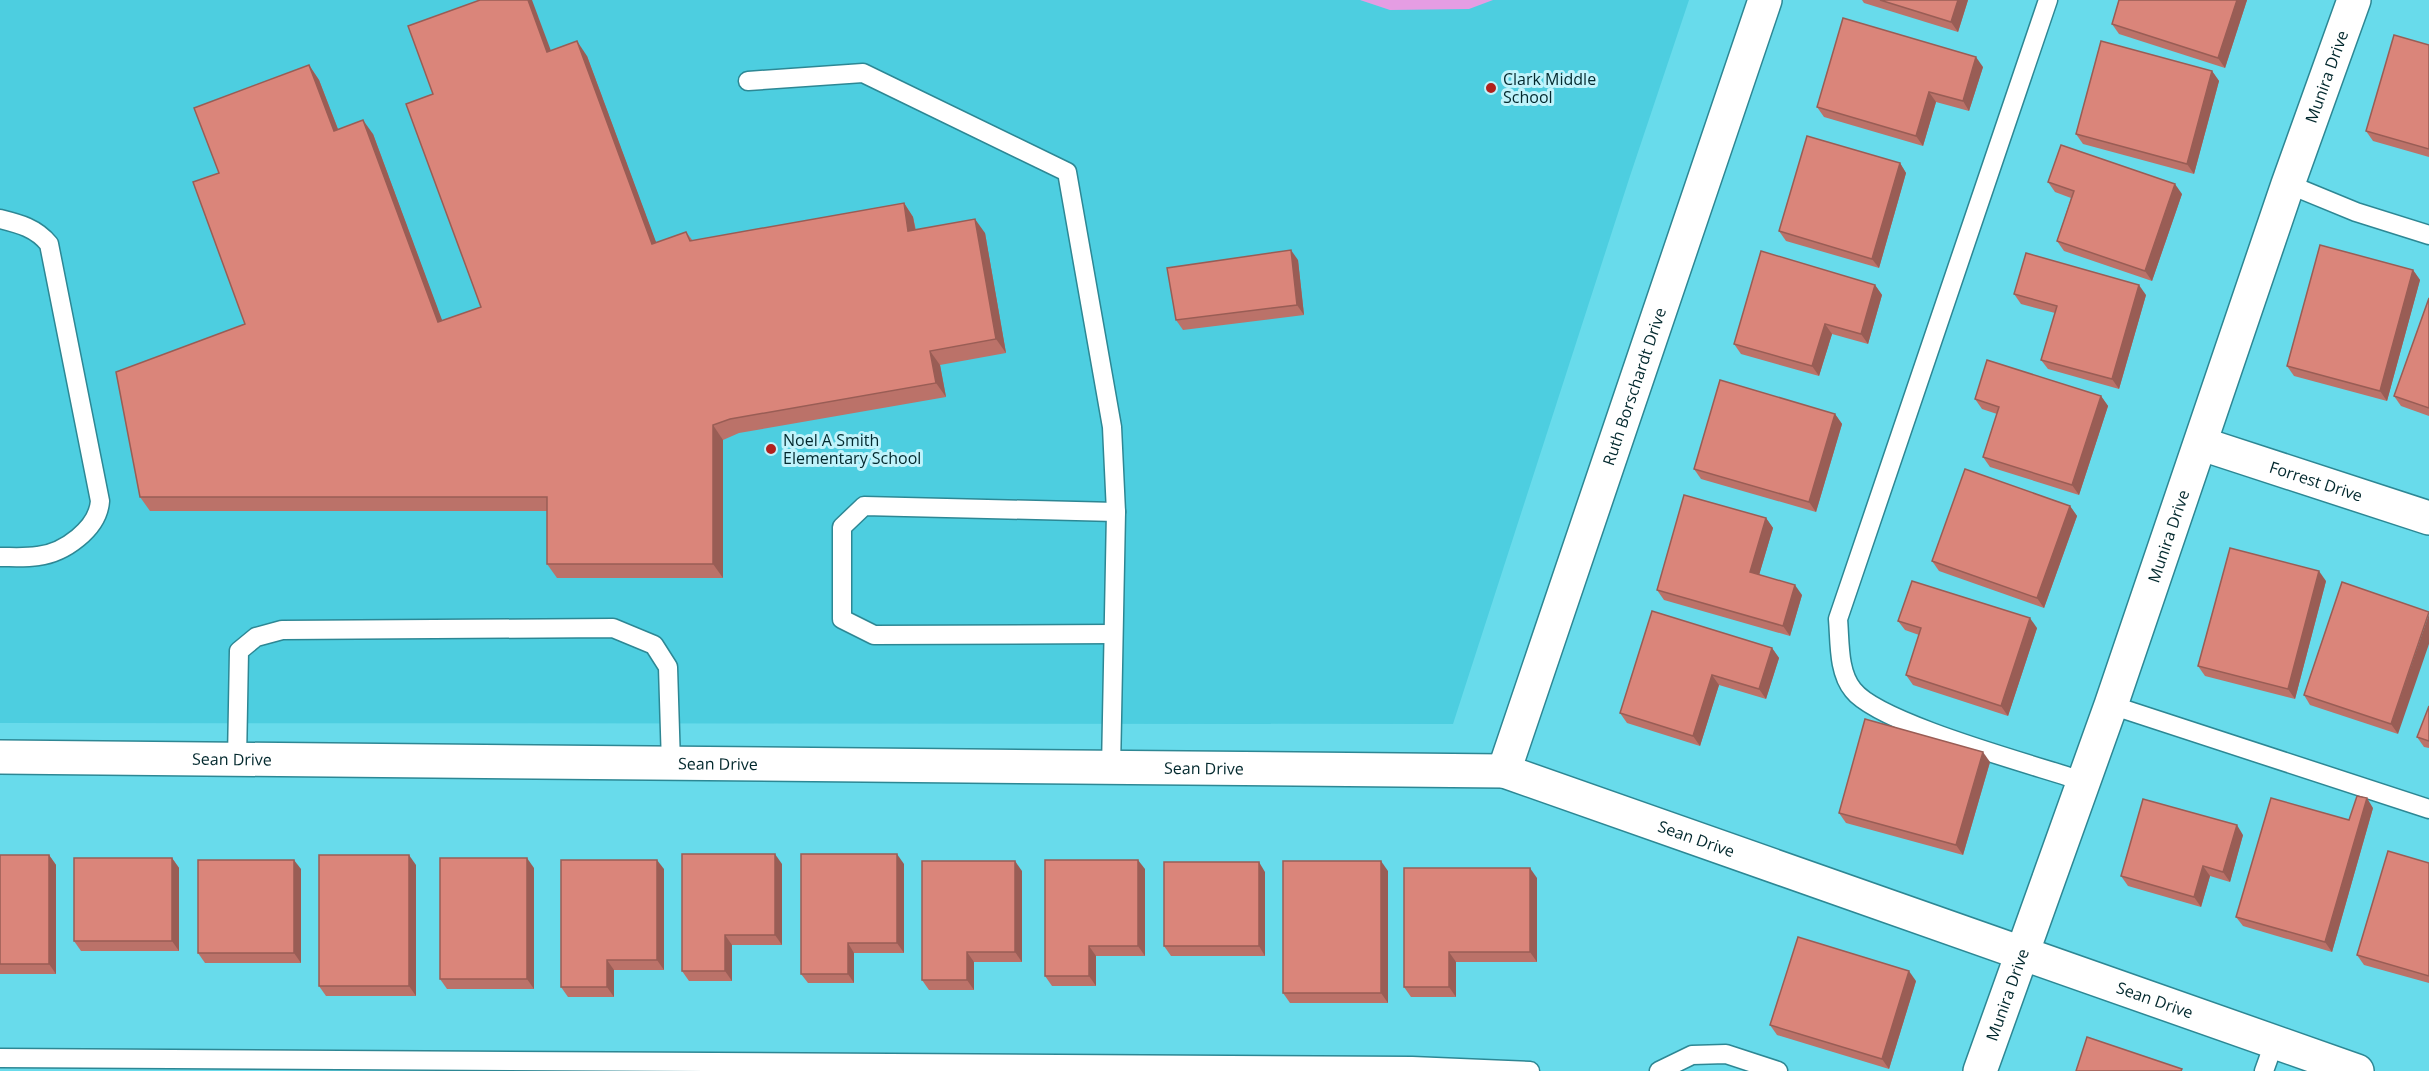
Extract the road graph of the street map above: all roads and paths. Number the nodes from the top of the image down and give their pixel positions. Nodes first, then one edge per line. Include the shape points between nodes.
1 (1765, 0) edge
2 (2048, 0) edge
3 (2354, 0) edge
4 (748, 81) dead end
5 (2288, 184) junction
6 (0, 219) edge
7 (2429, 236) edge
8 (2202, 444) junction
9 (1116, 512) junction
10 (2429, 519) edge
11 (0, 557) edge
12 (1113, 634) junction
13 (2111, 705) junction
14 (0, 757) edge
15 (237, 760) junction
16 (671, 764) junction
17 (1111, 768) junction
18 (1504, 771) junction
19 (2082, 781) junction
20 (2429, 809) edge
21 (2024, 955) junction
22 (2269, 1057) edge
23 (0, 1058) edge
24 (1530, 1071) edge
25 (1662, 1071) edge
26 (1778, 1071) edge
27 (1980, 1071) edge
28 (2357, 1071) edge

1 - 18 street, Ruth Borschardt Drive
2 - 19 lane via 1838,620 1843,668 1853,690 1872,707 1906,723
3 - 5 street, Munira Drive
4 - 9 lane via 863,73 1067,172 1112,427
5 - 7 lane
5 - 8 street, Munira Drive
6 - 11 lane via 40,233 49,244 100,501 96,519 58,551 39,556
8 - 10 street, Forrest Drive
8 - 13 street, Munira Drive
9 - 12 lane
9 - 12 lane via 864,506 842,527 842,620 874,635
12 - 17 lane
13 - 19 street, Munira Drive
13 - 20 lane
14 - 15 street, Sean Drive
15 - 16 street, Sean Drive
15 - 16 lane via 239,651 256,637 282,630 614,628 654,645 668,667
16 - 17 street, Sean Drive
17 - 18 street, Sean Drive
18 - 21 street, Sean Drive
19 - 21 street, Munira Drive
21 - 22 street, Sean Drive
21 - 27 street, Munira Drive
22 - 28 street, Sean Drive
23 - 24 lane via 1412,1066
25 - 26 lane via 1692,1055 1726,1054

